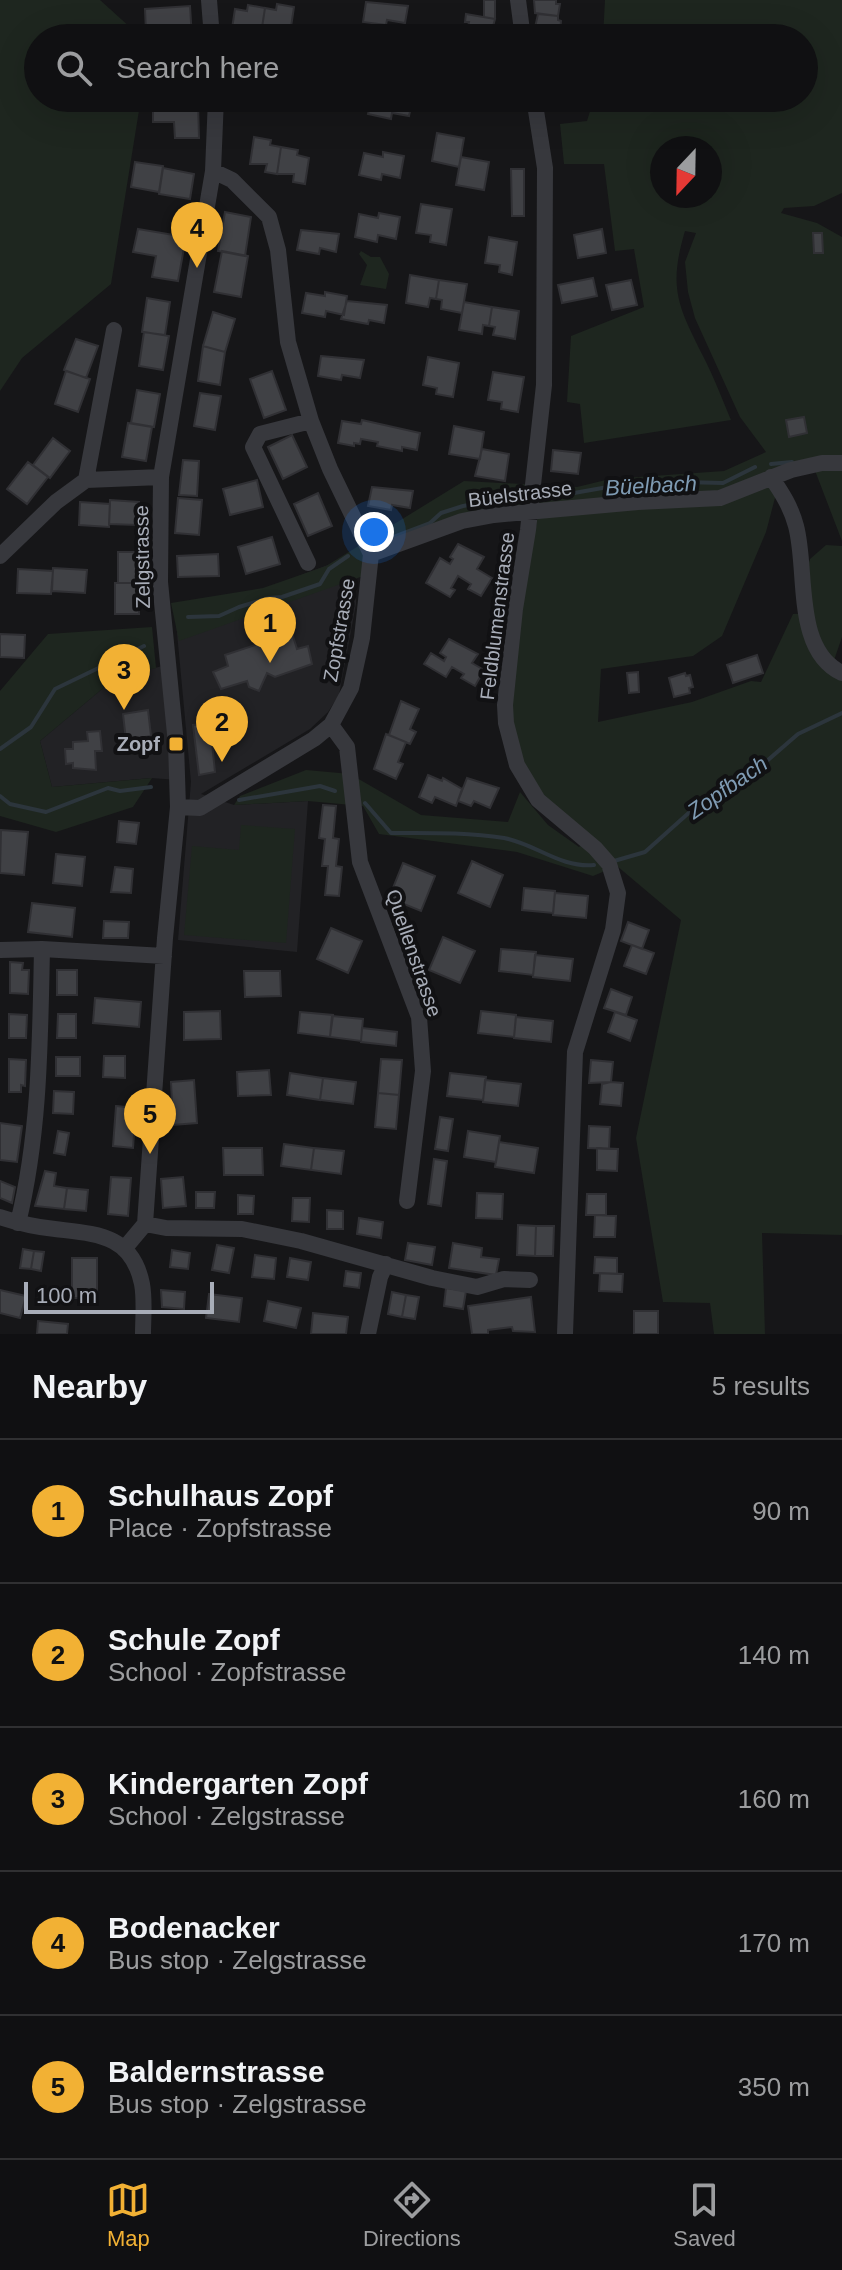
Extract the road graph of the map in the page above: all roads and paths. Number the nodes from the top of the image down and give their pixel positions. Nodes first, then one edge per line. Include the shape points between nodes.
1 (209, 0) edge
2 (518, 0) edge
3 (211, 24) edge
4 (521, 24) edge
5 (215, 112) edge
6 (536, 112) edge
7 (213, 171) junction
8 (114, 330) dead end
9 (311, 421) junction
10 (842, 463) edge
11 (161, 477) junction
12 (771, 477) junction
13 (86, 480) junction
14 (529, 510) junction
15 (371, 554) junction
16 (0, 556) edge
17 (308, 563) dead end
18 (842, 673) edge
19 (331, 725) junction
20 (178, 807) junction
21 (42, 949) junction
22 (0, 950) edge
23 (164, 956) junction
24 (407, 1201) dead end
25 (0, 1217) edge
26 (18, 1223) junction
27 (145, 1224) junction
28 (124, 1249) junction
29 (386, 1264) junction
30 (530, 1280) dead end
31 (143, 1334) edge
32 (368, 1334) edge
33 (565, 1334) edge

1 - 3 street
2 - 4 street
5 - 7 street, Zelgstrasse
6 - 14 street, Feldblumenstrasse via 545,168 545,354
7 - 9 street, Zopfstrasse via 232,180 269,217 288,342
7 - 11 street, Zelgstrasse
8 - 13 street
9 - 15 street, Zopfstrasse
9 - 17 street via 260,434 253,447
10 - 12 street, Büelstrasse
11 - 13 street
11 - 20 street, Zelgstrasse via 160,582
12 - 14 street, Büelstrasse via 720,498
12 - 18 street via 787,500 796,527 814,645
13 - 16 street
14 - 15 street, Büelstrasse via 462,521
14 - 33 street, Feldblumenstrasse via 505,705 509,740 538,800 609,864 618,893 613,930 575,1052
15 - 19 street, Zopfstrasse via 352,683
19 - 20 street, Zopfstrasse via 200,808
19 - 24 street, Quellenstrasse via 347,747 360,862 419,1017 423,1071
20 - 23 street, Zelgstrasse
21 - 22 street
21 - 23 street
21 - 26 street via 34,1147
23 - 27 street, Zelgstrasse
25 - 26 street
26 - 28 street via 102,1235
27 - 28 street
27 - 29 street via 242,1229
28 - 31 street via 142,1284
29 - 30 street via 477,1287 504,1279
29 - 32 street

